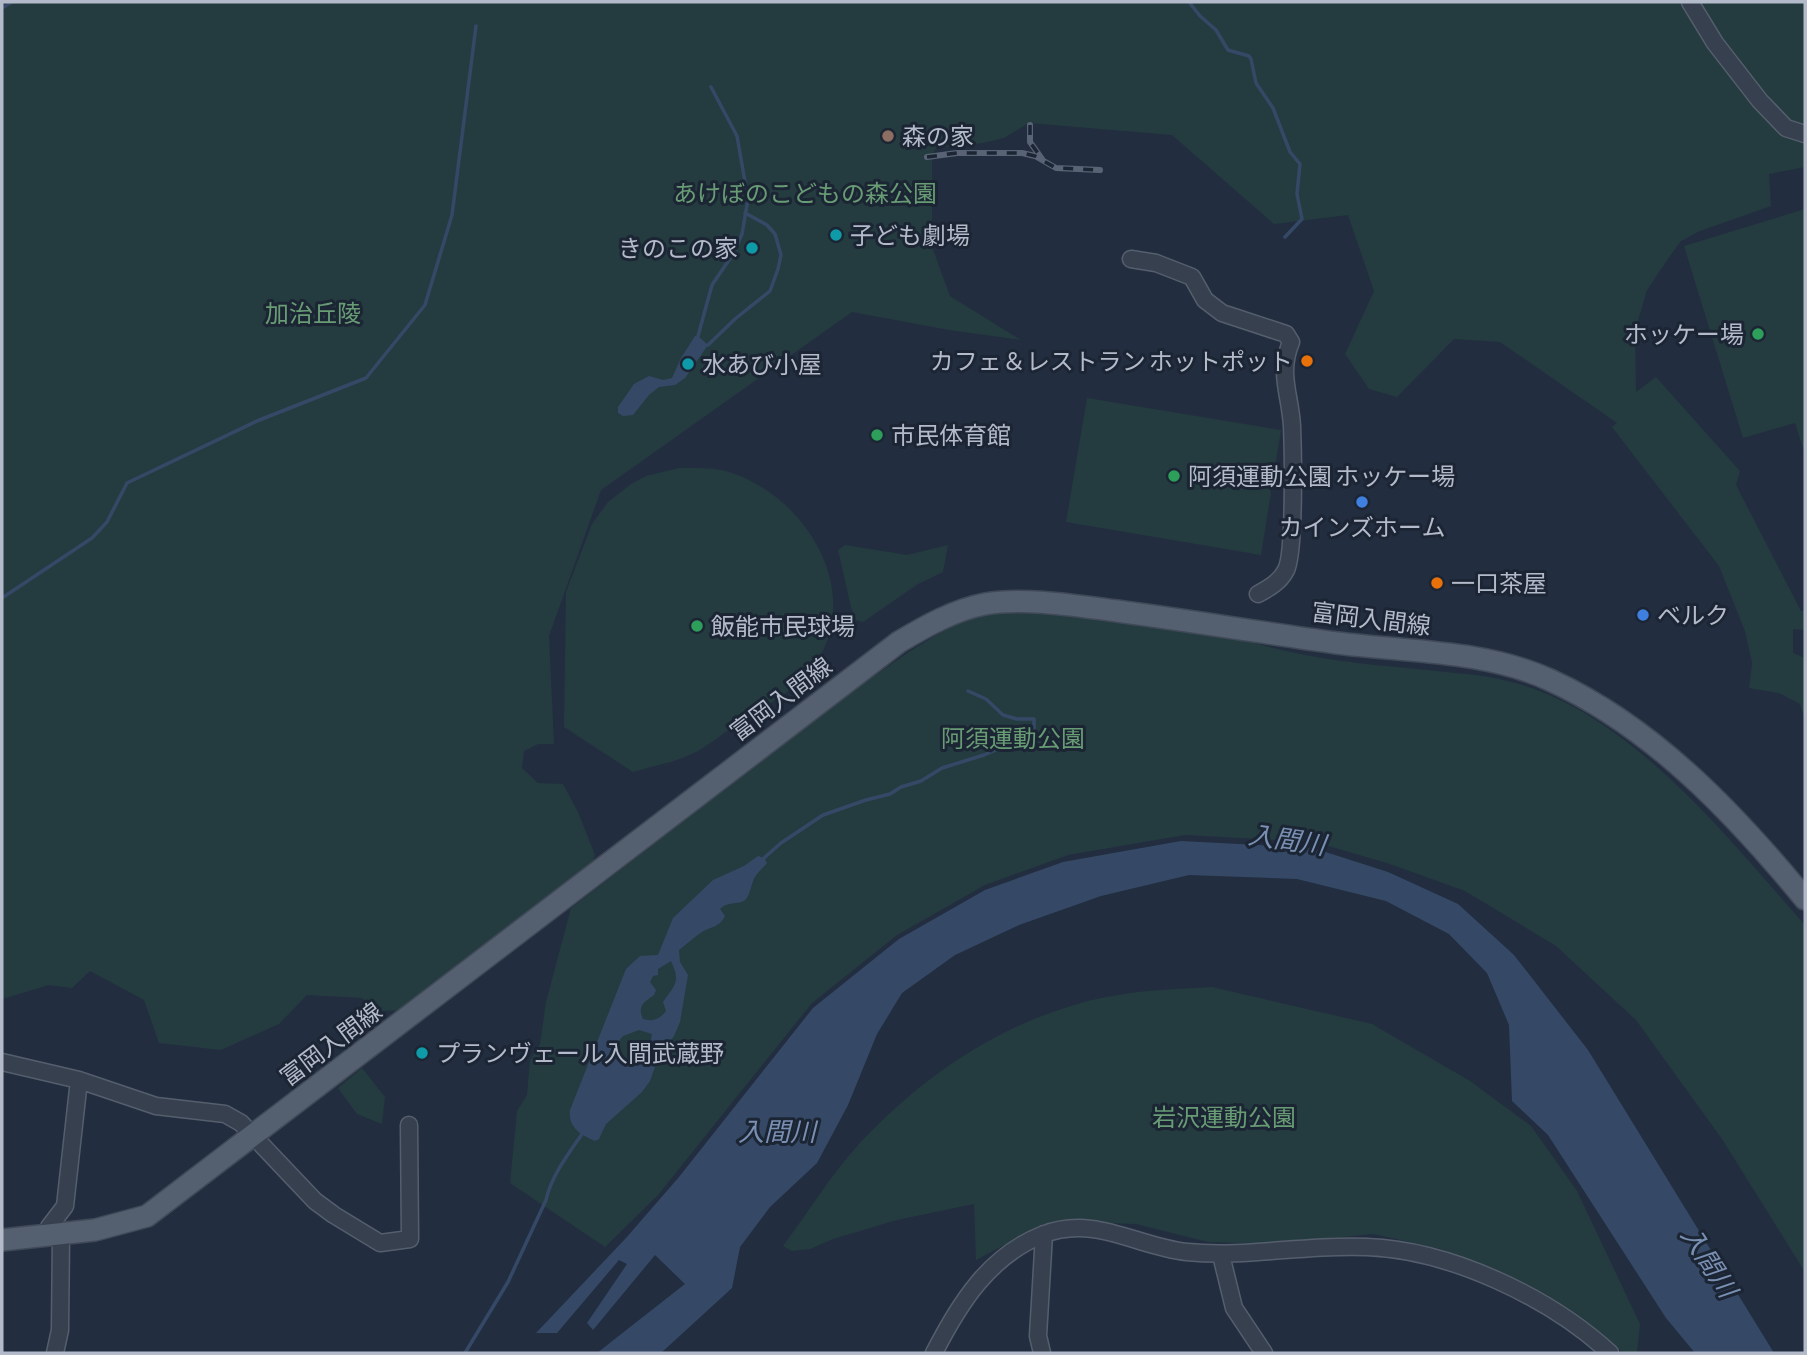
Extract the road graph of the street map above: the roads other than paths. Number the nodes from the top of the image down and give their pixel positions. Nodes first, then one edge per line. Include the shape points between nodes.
1 (1690, 2) edge
2 (1805, 134) edge
3 (1131, 259) dead end
4 (1258, 594) dead end
5 (1805, 899) edge
6 (2, 1062) edge
7 (79, 1080) junction
8 (408, 1125) dead end
9 (252, 1136) junction
10 (1044, 1234) junction
11 (54, 1235) junction
12 (2, 1240) edge
13 (1221, 1255) junction
14 (55, 1353) edge
15 (934, 1353) edge
16 (1042, 1353) edge
17 (1264, 1353) edge
18 (1610, 1353) edge

1 - 2 street via 1760,101 1786,128
3 - 4 street via 1192,277 1213,308 1286,334 1292,342 1285,357 1284,381 1292,424 1290,558 1281,578
5 - 9 main road, 富岡入間線 via 1770,856 1664,752 1548,679 1496,662 1444,654 1082,607 986,604 942,617 899,642
6 - 7 street
7 - 9 street via 156,1106 225,1114
7 - 11 street via 65,1206 49,1227
8 - 9 street via 410,1239 380,1243 315,1201
9 - 11 main road, 富岡入間線 via 147,1216
10 - 13 street via 1079,1228 1111,1231 1180,1251
10 - 15 street via 1017,1248 980,1279
10 - 16 street via 1038,1336
11 - 12 main road, 富岡入間線
11 - 14 street via 60,1330
13 - 17 street via 1234,1308
13 - 18 street via 1367,1247 1448,1261 1528,1296

